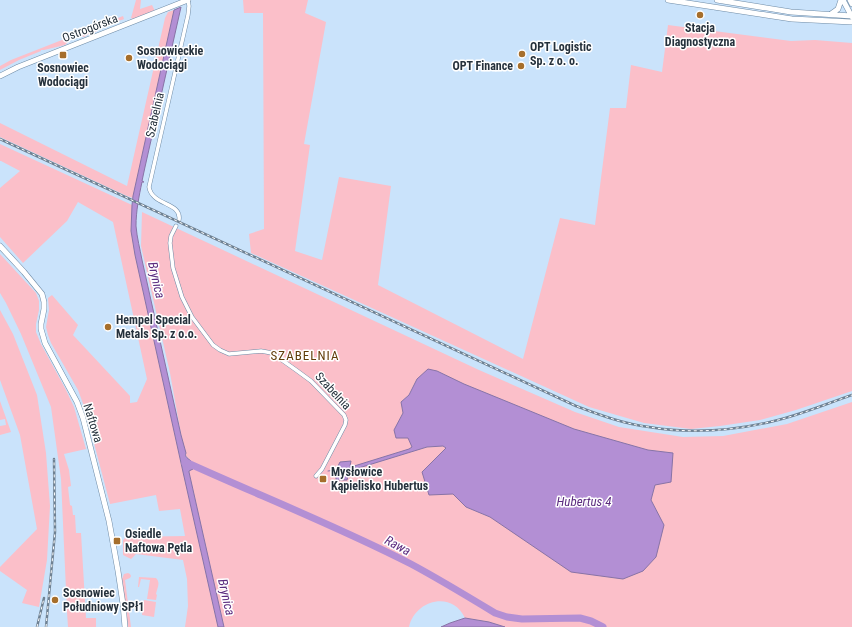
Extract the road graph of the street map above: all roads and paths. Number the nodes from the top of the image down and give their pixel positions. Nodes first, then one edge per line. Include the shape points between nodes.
1 (187, 0) edge
2 (668, 0) edge
3 (717, 0) edge
4 (842, 0) edge
5 (850, 0) edge
6 (852, 4) edge
7 (831, 14) junction
8 (852, 16) edge
9 (852, 22) edge
10 (0, 76) edge
11 (179, 220) dead end
12 (176, 226) dead end
13 (0, 246) edge
14 (316, 476) dead end
15 (126, 627) edge

1 - 10 street, Ostrogórska
1 - 11 street, Szabelnia via 188,15 149,187 152,196 179,212
2 - 9 street via 786,18
3 - 7 street via 791,12
4 - 7 street via 837,12
4 - 8 street
5 - 6 street
7 - 8 street
12 - 14 street, Szabelnia via 170,243 172,268 192,317 213,344 229,354 261,351 272,353 311,381 344,415 345,426
13 - 15 street, Naftowa via 42,294 42,334 77,402 100,483 109,521

